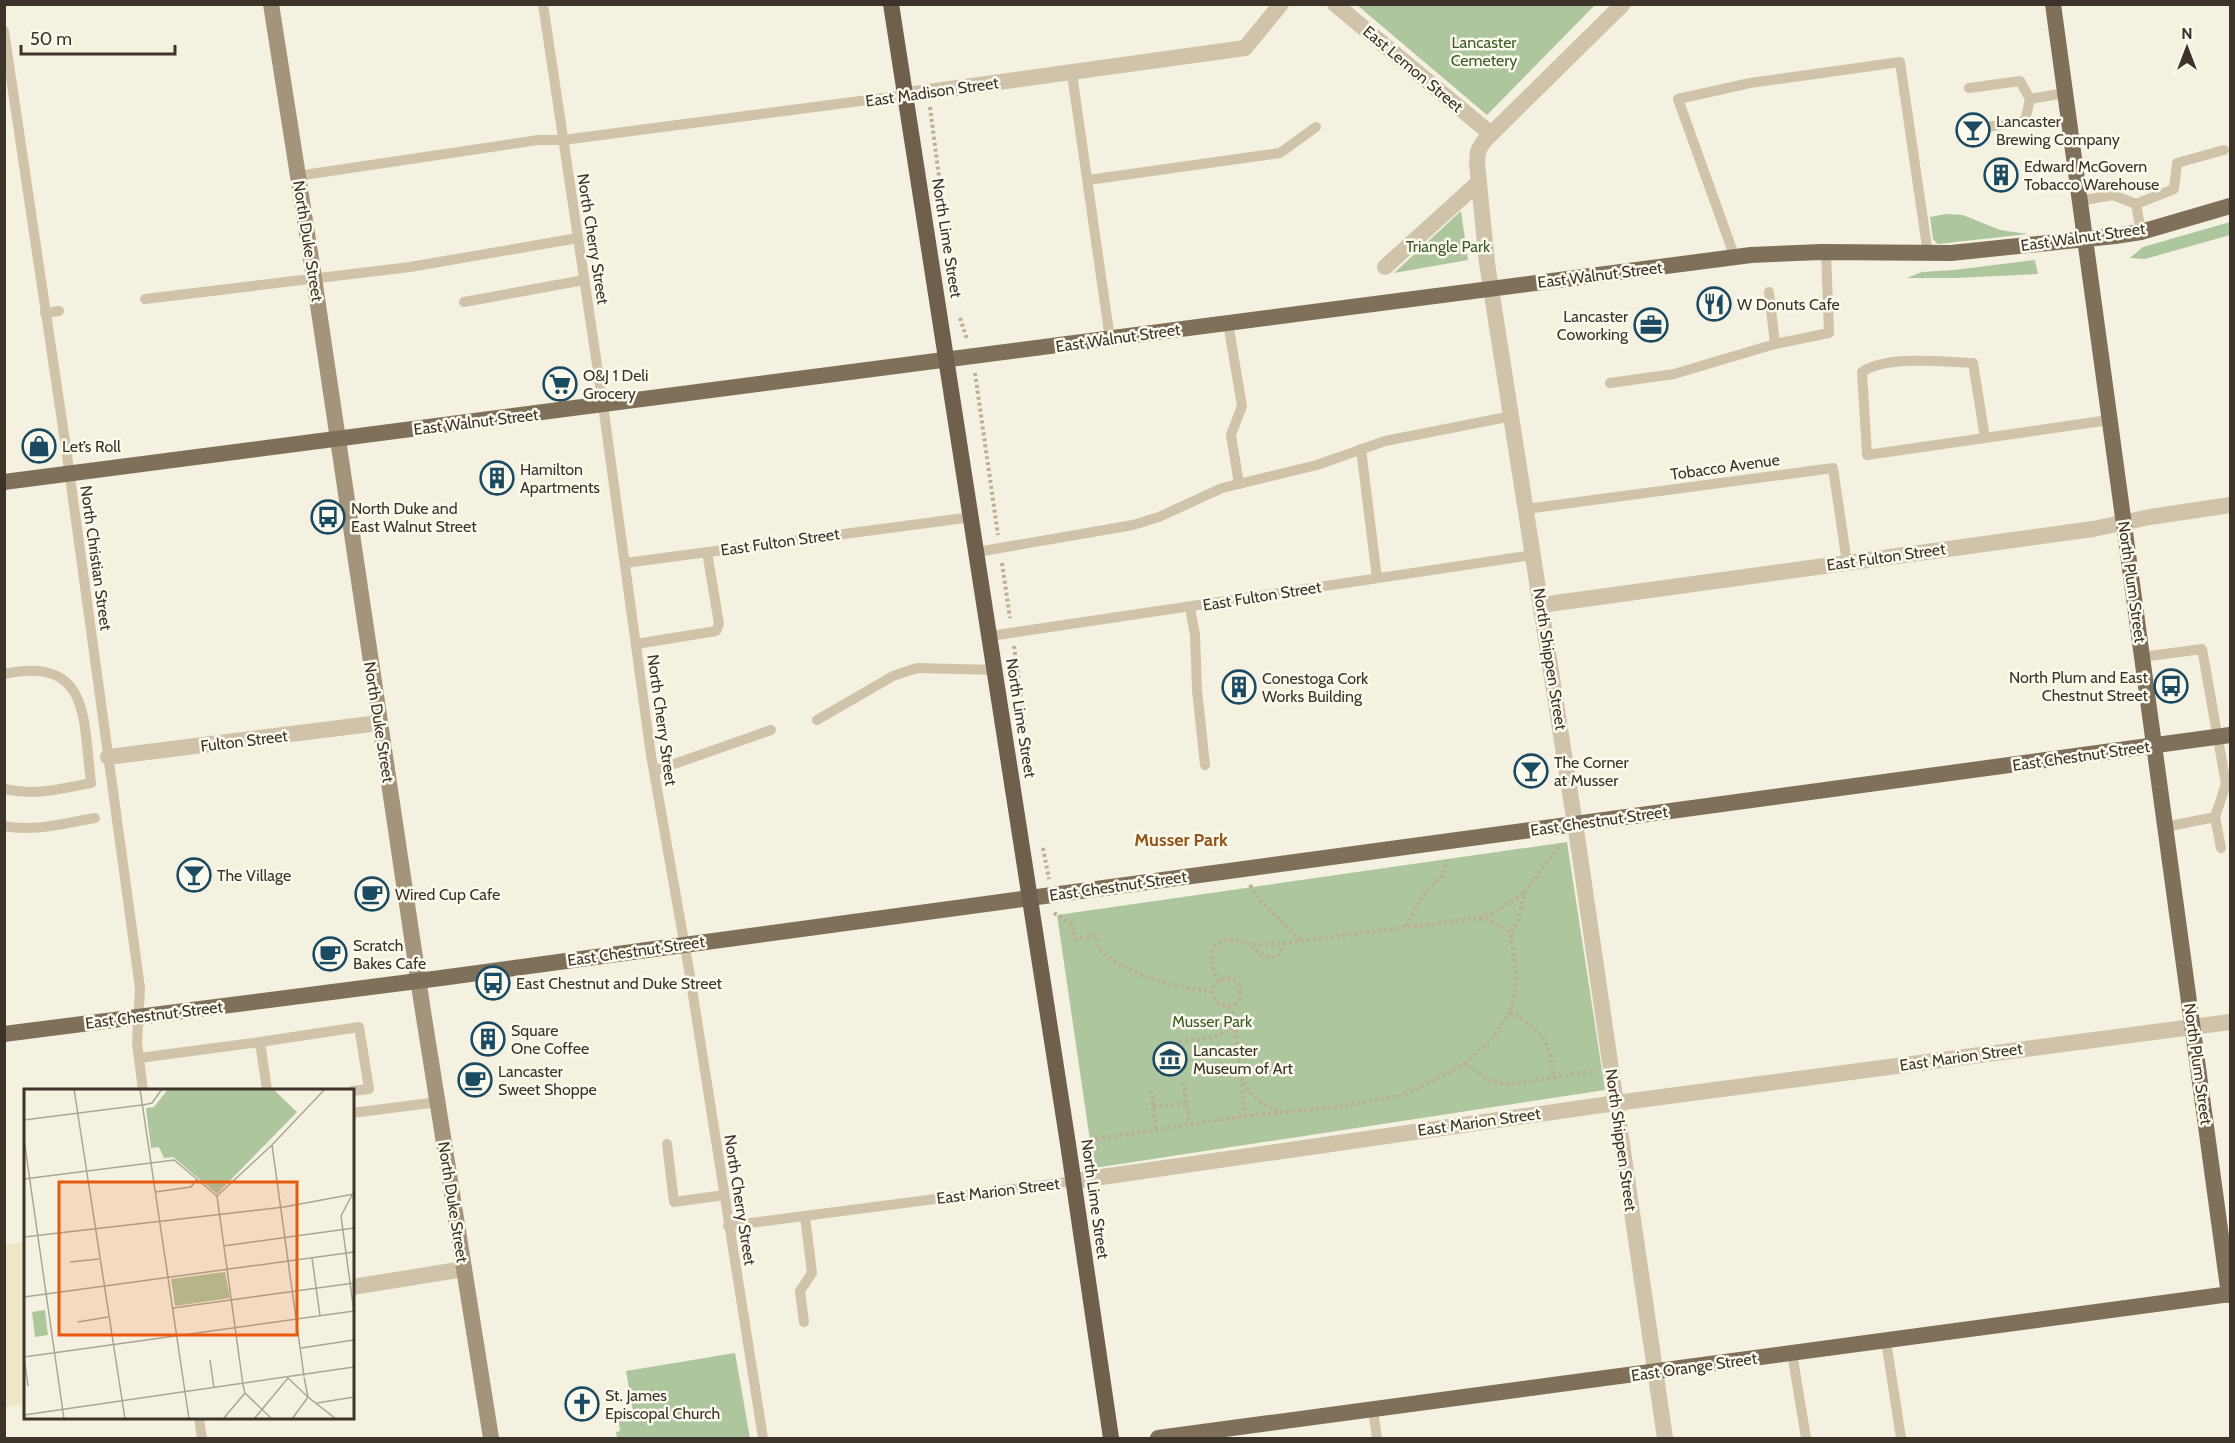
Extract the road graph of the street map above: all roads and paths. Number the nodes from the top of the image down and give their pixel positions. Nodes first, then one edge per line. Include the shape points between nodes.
1 (271, 4) edge
2 (543, 4) edge
3 (891, 4) edge
4 (1281, 4) edge
5 (1335, 4) edge
6 (1623, 4) edge
7 (2053, 4) edge
8 (4, 31) edge
9 (1072, 74) junction
10 (1969, 88) dead end
11 (928, 92) junction
12 (2065, 93) junction
13 (906, 95) junction
14 (2030, 99) junction
15 (1316, 127) dead end
16 (1975, 129) dead end
17 (1491, 134) junction
18 (563, 140) junction
19 (2224, 150) dead end
20 (297, 177) junction
21 (1088, 180) junction
22 (1478, 183) junction
23 (942, 196) dead end
24 (2079, 201) junction
25 (2136, 204) junction
26 (2230, 206) edge
27 (2141, 232) junction
28 (578, 238) junction
29 (2084, 239) junction
30 (1826, 252) junction
31 (1928, 254) junction
32 (1735, 258) junction
33 (1385, 267) dead end
34 (314, 278) junction
35 (584, 280) junction
36 (1491, 289) junction
37 (1769, 292) dead end
38 (145, 299) dead end
39 (464, 302) dead end
40 (59, 311) dead end
41 (958, 312) dead end
42 (45, 313) junction
43 (1228, 323) junction
44 (1110, 339) junction
45 (1775, 344) junction
46 (972, 357) junction
47 (948, 361) junction
48 (1610, 383) dead end
49 (603, 405) junction
50 (1512, 416) junction
51 (2109, 420) junction
52 (1985, 438) junction
53 (337, 440) junction
54 (1361, 449) junction
55 (69, 474) junction
56 (4, 482) edge
57 (1239, 484) junction
58 (2230, 505) edge
59 (1526, 509) junction
60 (972, 516) junction
61 (2123, 522) junction
62 (1000, 549) junction
63 (707, 552) junction
64 (977, 552) junction
65 (1533, 555) junction
66 (625, 563) junction
67 (1847, 563) junction
68 (1377, 578) junction
69 (1541, 605) junction
70 (1190, 607) junction
71 (1012, 633) junction
72 (990, 636) junction
73 (636, 644) junction
74 (2142, 657) junction
75 (996, 670) junction
76 (4, 674) edge
77 (818, 720) dead end
78 (380, 723) junction
79 (771, 730) dead end
80 (2224, 736) edge
81 (2154, 746) junction
82 (108, 757) junction
83 (1205, 765) dead end
84 (654, 771) junction
85 (1032, 775) dead end
86 (2228, 783) edge
87 (4, 789) edge
88 (2215, 817) junction
89 (95, 818) dead end
90 (1575, 824) junction
91 (4, 826) edge
92 (2165, 827) junction
93 (1450, 841) junction
94 (1042, 843) dead end
95 (2221, 848) dead end
96 (1239, 870) junction
97 (1524, 893) junction
98 (1053, 895) junction
99 (1030, 898) junction
100 (1057, 915) dead end
101 (1478, 918) junction
102 (1406, 926) junction
103 (1511, 935) junction
104 (1300, 940) junction
105 (1285, 943) junction
106 (1253, 944) junction
107 (684, 945) junction
108 (418, 980) junction
109 (1219, 981) junction
110 (1213, 992) junction
111 (1228, 1006) junction
112 (1510, 1012) junction
113 (138, 1017) junction
114 (2230, 1022) edge
115 (1235, 1027) junction
116 (2193, 1027) junction
117 (4, 1034) edge
118 (260, 1042) junction
119 (1179, 1042) dead end
120 (139, 1058) junction
121 (1465, 1064) junction
122 (1611, 1070) junction
123 (1553, 1078) junction
124 (1241, 1080) junction
125 (1183, 1082) dead end
126 (144, 1089) edge
127 (267, 1089) edge
128 (1151, 1090) dead end
129 (354, 1091) edge
130 (438, 1102) junction
131 (1186, 1103) junction
132 (1616, 1103) junction
133 (1153, 1107) junction
134 (354, 1113) edge
135 (1281, 1113) junction
136 (1245, 1116) junction
137 (1190, 1124) junction
138 (1156, 1129) junction
139 (667, 1144) dead end
140 (1068, 1144) junction
141 (1074, 1181) junction
142 (724, 1195) junction
143 (805, 1216) junction
144 (728, 1226) junction
145 (464, 1269) junction
146 (354, 1287) edge
147 (2230, 1297) edge
148 (804, 1322) dead end
149 (1886, 1341) junction
150 (1792, 1353) junction
151 (1655, 1372) junction
152 (1373, 1410) junction
153 (199, 1419) edge
154 (202, 1438) edge
155 (491, 1438) edge
156 (763, 1438) edge
157 (1111, 1438) edge
158 (1158, 1438) edge
159 (1377, 1438) edge
160 (1665, 1438) edge
161 (1806, 1438) edge
162 (1901, 1438) edge

1 - 20 main road, North Duke Street
2 - 18 lane, North Cherry Street
3 - 13 highway, North Lime Street
4 - 9 street, East Madison Street via 1245,48
5 - 17 street, East Lemon Street
6 - 17 street, North Shippen Street
7 - 12 main road, North Plum Street
8 - 42 lane, North Christian Street
9 - 11 street, East Madison Street
9 - 21 lane
10 - 14 lane via 2020,81
11 - 13 street, East Madison Street
11 - 23 path
12 - 14 lane
12 - 24 main road, North Plum Street
13 - 18 lane, East Madison Street
13 - 47 highway, North Lime Street
14 - 16 lane via 2025,121
15 - 21 lane via 1280,153
17 - 22 street, North Shippen Street via 1478,151
18 - 20 lane, East Madison Street via 538,140
18 - 28 lane, North Cherry Street
19 - 25 lane via 2177,163 2174,189
20 - 34 main road, North Duke Street
21 - 44 lane
22 - 33 street
22 - 36 street, North Shippen Street
24 - 25 lane via 2113,195
24 - 29 main road, North Plum Street
25 - 27 lane
26 - 27 main road, East Walnut Street
27 - 29 main road, East Walnut Street
28 - 34 lane via 410,267
28 - 35 lane, North Cherry Street
29 - 31 main road, East Walnut Street
29 - 51 main road, North Plum Street
30 - 31 main road, East Walnut Street
30 - 32 main road, East Walnut Street
30 - 45 lane via 1829,333
31 - 32 lane via 1900,62 1750,83 1678,99
32 - 36 main road, East Walnut Street
34 - 38 lane
34 - 53 main road, North Duke Street
35 - 39 lane
35 - 49 lane, North Cherry Street
36 - 43 main road, East Walnut Street
36 - 50 street, North Shippen Street
37 - 45 lane
40 - 42 lane
41 - 46 path
42 - 55 lane, North Christian Street
43 - 44 main road, East Walnut Street
43 - 57 lane via 1242,406 1232,435
44 - 46 main road, East Walnut Street
45 - 48 lane via 1674,374
46 - 47 main road, East Walnut Street
46 - 62 path
47 - 49 main road, East Walnut Street
47 - 60 highway, North Lime Street
49 - 53 main road, East Walnut Street
49 - 66 lane, North Cherry Street
50 - 54 lane
50 - 59 street, North Shippen Street
51 - 52 lane
51 - 61 main road, North Plum Street
52 - 52 lane via 1867,455 1862,372 1872,365 1907,362 1973,363
53 - 55 main road, East Walnut Street
53 - 78 main road, North Duke Street
54 - 57 lane via 1317,465
54 - 68 lane
55 - 56 main road, East Walnut Street
55 - 82 lane, North Christian Street
57 - 62 lane via 1133,525
58 - 61 street, East Fulton Street
59 - 65 street, North Shippen Street
59 - 67 lane, Tobacco Avenue via 1833,468
60 - 63 lane, East Fulton Street
60 - 64 highway, North Lime Street
61 - 67 street, East Fulton Street
61 - 74 main road, North Plum Street
62 - 64 lane
62 - 71 path
63 - 66 lane, East Fulton Street
63 - 73 lane via 719,624 716,631
64 - 72 highway, North Lime Street
65 - 68 lane, East Fulton Street
65 - 69 street, North Shippen Street
66 - 73 lane, North Cherry Street
67 - 69 street, East Fulton Street
68 - 70 lane, East Fulton Street
69 - 90 street, North Shippen Street
70 - 71 lane, East Fulton Street
70 - 83 lane
71 - 72 lane, East Fulton Street
71 - 85 path
72 - 75 highway, North Lime Street
73 - 84 lane, North Cherry Street
74 - 80 lane via 2202,649
74 - 81 main road, North Plum Street
75 - 77 lane via 917,668 893,676
75 - 99 highway, North Lime Street
76 - 87 lane via 48,671 70,684 81,706 91,783 39,793
78 - 82 street, Fulton Street
78 - 108 main road, North Duke Street
79 - 84 lane
80 - 81 main road, East Chestnut Street
80 - 86 lane
81 - 90 main road, East Chestnut Street
81 - 92 main road, North Plum Street
82 - 113 lane, North Christian Street via 140,988
84 - 107 lane, North Cherry Street
86 - 88 lane
88 - 92 lane
88 - 95 lane
89 - 91 lane via 49,827
90 - 93 main road, East Chestnut Street
90 - 97 path
90 - 122 street, North Shippen Street
92 - 116 main road, North Plum Street
93 - 96 main road, East Chestnut Street
93 - 102 path via 1444,874 1425,892
94 - 98 path
96 - 98 main road, East Chestnut Street
96 - 104 path via 1259,899
97 - 101 path
97 - 103 path
98 - 99 main road, East Chestnut Street
98 - 100 path
99 - 107 main road, East Chestnut Street
99 - 110 path via 1073,925 1075,939 1095,935 1101,950 1115,961 1150,978
99 - 140 highway, North Lime Street
101 - 102 path
101 - 103 path via 1493,921
102 - 104 path
103 - 112 path via 1516,975
104 - 105 path
105 - 106 path
105 - 106 path via 1278,955 1270,958
106 - 109 path via 1229,939 1215,946 1211,955
107 - 108 main road, East Chestnut Street
107 - 142 lane, North Cherry Street
108 - 113 main road, East Chestnut Street
108 - 130 main road, North Duke Street
109 - 110 path
109 - 111 path via 1232,978 1241,988 1239,1001
110 - 111 path via 1218,1003
111 - 115 path
112 - 121 path via 1491,1040
112 - 123 path via 1546,1040
113 - 117 main road, East Chestnut Street
113 - 120 lane, North Christian Street
114 - 116 street, East Marion Street
115 - 119 path via 1214,1036
115 - 124 path
116 - 132 street, East Marion Street
116 - 147 main road, North Plum Street
118 - 120 lane
118 - 127 lane
118 - 129 lane via 359,1027 369,1089
120 - 126 lane, North Christian Street
121 - 123 path via 1505,1085
121 - 135 path via 1404,1095
122 - 123 path
122 - 132 street, North Shippen Street
124 - 135 path via 1254,1097
124 - 136 path
125 - 131 path
128 - 133 path
130 - 134 lane
130 - 145 main road, North Duke Street
131 - 133 path
131 - 137 path
132 - 141 street, East Marion Street
132 - 151 street, North Shippen Street
133 - 138 path
135 - 136 path
136 - 137 path
137 - 138 path
138 - 140 path
139 - 142 lane via 674,1202
140 - 141 highway, North Lime Street
141 - 143 lane, East Marion Street
141 - 157 highway, North Lime Street
142 - 144 lane, North Cherry Street
143 - 144 lane, East Marion Street
143 - 148 lane via 812,1273 800,1291
144 - 156 lane, North Cherry Street
145 - 146 street
145 - 155 main road, North Duke Street
147 - 149 main road, East Orange Street
149 - 150 main road, East Orange Street
149 - 162 lane
150 - 151 main road, East Orange Street
150 - 161 lane
151 - 152 main road, East Orange Street
151 - 160 street, North Shippen Street
152 - 158 main road, East Orange Street
152 - 159 lane
153 - 154 lane

